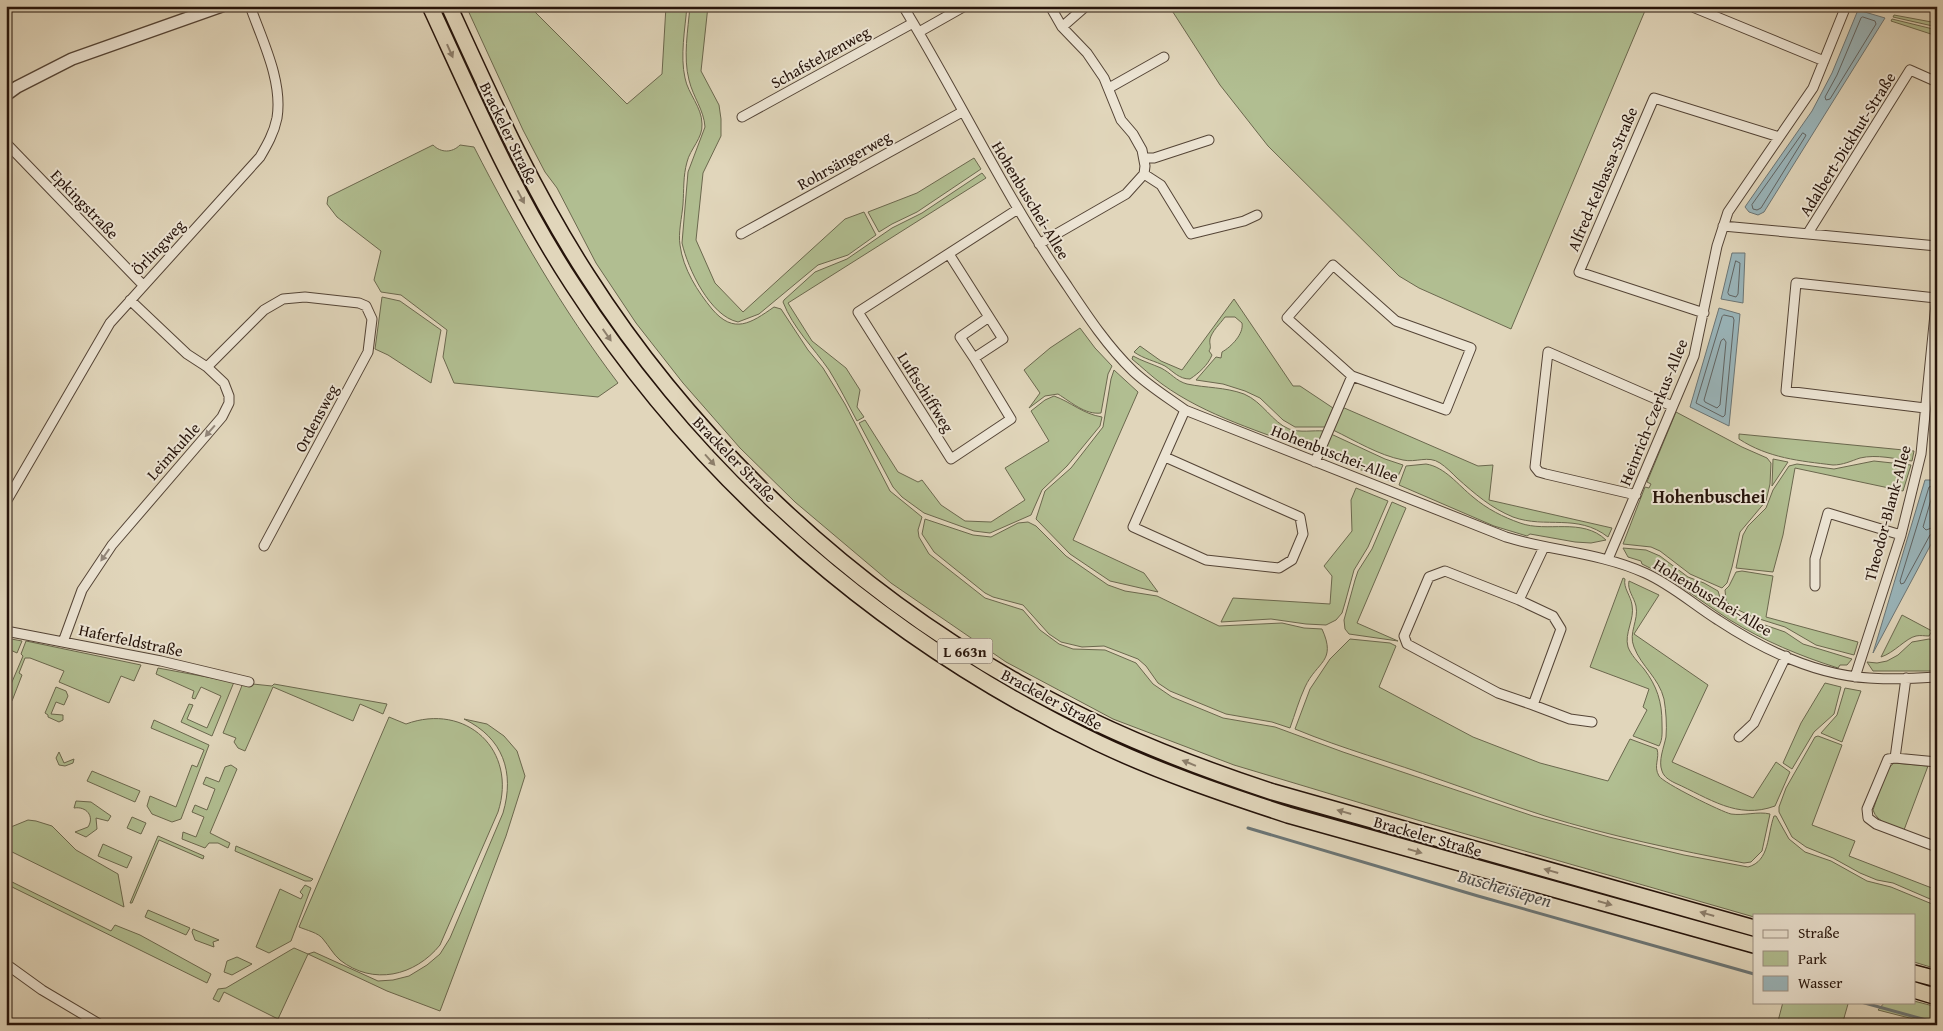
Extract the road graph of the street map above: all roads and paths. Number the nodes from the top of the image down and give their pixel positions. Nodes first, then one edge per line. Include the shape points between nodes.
1 (222, 6) edge
2 (250, 6) edge
3 (430, 6) edge
4 (450, 6) edge
5 (903, 6) edge
6 (965, 6) edge
7 (1050, 6) edge
8 (1086, 6) edge
9 (1696, 6) edge
10 (1846, 6) edge
11 (913, 23) junction
12 (1062, 27) junction
13 (919, 32) junction
14 (1164, 57) dead end
15 (1824, 61) junction
16 (1937, 82) edge
17 (1109, 88) junction
18 (6, 95) edge
19 (962, 112) junction
20 (742, 117) dead end
21 (1779, 137) junction
22 (1208, 140) dead end
23 (6, 143) edge
24 (1144, 158) junction
25 (1144, 174) junction
26 (1018, 209) junction
27 (1257, 215) dead end
28 (1723, 226) junction
29 (1808, 233) junction
30 (741, 234) dead end
31 (1039, 244) junction
32 (1937, 246) edge
33 (949, 254) junction
34 (143, 285) junction
35 (1937, 296) edge
36 (130, 300) junction
37 (1704, 313) junction
38 (989, 317) junction
39 (974, 358) junction
40 (207, 368) junction
41 (1352, 376) junction
42 (1672, 406) junction
43 (1925, 408) junction
44 (1185, 410) junction
45 (1165, 457) junction
46 (1315, 462) junction
47 (1636, 495) junction
48 (6, 502) edge
49 (1901, 535) junction
50 (264, 546) dead end
51 (1544, 547) junction
52 (1608, 559) junction
53 (1815, 586) dead end
54 (1519, 600) junction
55 (6, 631) edge
56 (63, 642) junction
57 (1786, 656) junction
58 (1856, 677) junction
59 (1937, 677) edge
60 (1906, 678) junction
61 (249, 682) dead end
62 (1533, 705) junction
63 (1592, 722) dead end
64 (1739, 737) dead end
65 (1895, 758) junction
66 (1937, 762) edge
67 (1937, 847) edge
68 (1753, 928) edge
69 (1753, 945) edge
70 (6, 964) edge
71 (1916, 974) edge
72 (1937, 979) edge
73 (1916, 991) edge
74 (1937, 997) edge
75 (101, 1025) edge

1 - 18 street via 80,56
2 - 34 street, Örlingweg via 272,70 277,96 277,118 271,139 260,157
3 -> 69 highway, Brackeler Straße / L 663n via 521,198 572,284 620,354 690,439 754,505 837,580 882,615 958,666 1047,717 1108,748 1210,789 1288,815
68 -> 4 highway, Brackeler Straße / L 663n via 1213,772 1102,726 1046,698 992,668 923,622 848,566 765,492 697,422 635,344 549,214 517,153
5 - 11 street, Hohenbuschei-Allee
6 - 13 street
7 - 12 street
8 - 12 street
9 - 15 street
10 - 15 street, Heinrich-Czerkus-Allee
11 - 13 street, Hohenbuschei-Allee
11 - 20 street, Schafstelzenweg
12 - 17 street via 1087,53
13 - 19 street, Hohenbuschei-Allee
14 - 17 street
15 - 21 street, Heinrich-Czerkus-Allee via 1813,88
16 - 29 street, Adalbert-Dickhut-Straße via 1910,70
17 - 24 street via 1121,120 1138,142
19 - 26 street, Hohenbuschei-Allee
19 - 30 street, Rohrsängerweg
21 - 28 street, Heinrich-Czerkus-Allee via 1735,201
21 - 37 street, Alfred-Kelbassa-Straße via 1654,98 1579,272
22 - 24 street via 1154,158
23 - 34 street, Epkingstraße
24 - 25 street
25 - 27 street via 1161,185 1191,234
25 - 31 street via 1114,202
26 - 31 street, Hohenbuschei-Allee
26 - 33 street, Luftschiffweg
28 - 29 street
28 - 37 street, Heinrich-Czerkus-Allee
29 - 32 street
31 - 44 street, Hohenbuschei-Allee via 1120,358 1151,387
33 - 38 street
33 - 39 street, Luftschiffweg via 858,312 951,459 1011,419
34 - 36 street, Örlingweg
35 - 43 street, Theodor-Blank-Allee
35 - 43 street via 1796,283 1786,391
36 - 40 street, Leimkuhle via 187,354
36 - 48 street, Örlingweg via 110,323
37 - 42 street, Heinrich-Czerkus-Allee via 1694,356
38 - 39 street, Luftschiffweg via 960,337
38 - 39 street via 1003,339
40 - 50 street, Ordensweg via 264,310 282,299 294,296 359,304 366,306 372,320 368,352
40 -> 56 street, Leimkuhle via 227,389 227,410 112,545 82,590
41 - 41 street via 1446,410 1471,348 1396,321 1332,265 1287,318
41 - 46 street
42 - 47 street, Heinrich-Czerkus-Allee
42 - 47 street via 1548,352 1535,467 1546,474
43 - 49 street, Theodor-Blank-Allee via 1920,454
44 - 45 street
44 - 46 street, Hohenbuschei-Allee
45 - 45 street via 1133,526 1206,560 1279,568 1292,560 1303,534 1300,517
46 - 51 street, Hohenbuschei-Allee via 1489,530
47 - 52 street, Heinrich-Czerkus-Allee
49 - 53 street via 1828,513 1815,559
49 - 58 street, Theodor-Blank-Allee
51 - 52 street, Hohenbuschei-Allee
51 - 54 street
52 - 57 street, Hohenbuschei-Allee via 1647,573 1718,620
54 - 62 street via 1553,616 1561,629
54 - 62 street via 1445,572 1429,577 1404,636 1408,644 1432,658 1498,693
55 - 56 street, Haferfeldstraße
56 - 61 street, Haferfeldstraße
57 - 58 street, Hohenbuschei-Allee
57 - 64 street via 1754,723
58 - 60 street, Hohenbuschei-Allee
59 - 60 street, Hohenbuschei-Allee
60 - 65 street
62 - 63 street via 1570,719
65 - 66 street
65 - 67 street via 1888,759 1867,809 1868,818
70 - 75 street
71 - 72 highway
73 - 74 highway

